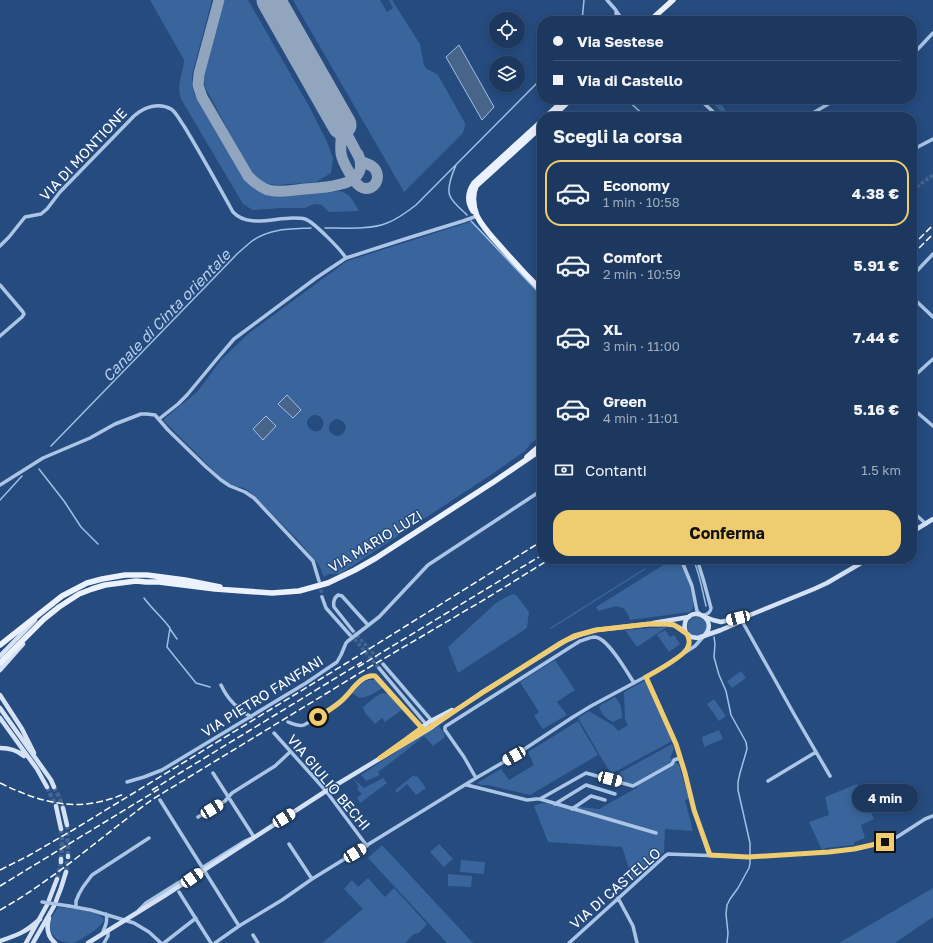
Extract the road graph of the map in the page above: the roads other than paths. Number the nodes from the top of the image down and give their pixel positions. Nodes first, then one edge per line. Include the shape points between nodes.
1 (607, 0) edge
2 (672, 0) edge
3 (615, 9) junction
4 (617, 16) edge
5 (620, 16) edge
6 (655, 16) edge
7 (933, 33) edge
8 (917, 50) edge
9 (560, 104) edge
10 (566, 104) edge
11 (705, 104) edge
12 (828, 104) edge
13 (551, 112) edge
14 (557, 112) edge
15 (713, 112) edge
16 (814, 112) edge
17 (537, 126) edge
18 (537, 131) edge
19 (933, 139) edge
20 (917, 147) edge
21 (477, 216) junction
22 (0, 246) edge
23 (933, 254) edge
24 (346, 258) junction
25 (917, 271) edge
26 (0, 284) edge
27 (537, 286) edge
28 (917, 302) edge
29 (933, 317) edge
30 (0, 336) edge
31 (933, 359) edge
32 (917, 373) edge
33 (917, 412) edge
34 (159, 419) junction
35 (933, 426) edge
36 (537, 448) edge
37 (537, 453) edge
38 (515, 468) junction
39 (0, 484) edge
40 (537, 493) edge
41 (917, 516) edge
42 (933, 520) edge
43 (926, 524) junction
44 (917, 529) edge
45 (683, 564) edge
46 (699, 564) edge
47 (859, 564) edge
48 (319, 581) tunnel mouth
49 (233, 590) junction
50 (322, 597) tunnel mouth
51 (43, 611) junction
52 (701, 615) junction
53 (750, 615) junction
54 (689, 617) junction
55 (44, 619) junction
56 (742, 621) junction
57 (649, 624) junction
58 (368, 626) junction
59 (353, 631) tunnel mouth
60 (687, 634) junction
61 (350, 635) tunnel mouth
62 (704, 636) junction
63 (0, 645) edge
64 (684, 652) junction
65 (0, 656) edge
66 (0, 663) edge
67 (382, 664) tunnel mouth
68 (379, 668) tunnel mouth
69 (0, 670) edge
70 (646, 677) junction
71 (634, 683) junction
72 (221, 685) dead end
73 (0, 695) edge
74 (470, 702) junction
75 (0, 708) edge
76 (448, 716) junction
77 (251, 717) junction
78 (0, 718) edge
79 (288, 722) dead end
80 (429, 723) junction
81 (422, 728) junction
82 (274, 733) dead end
83 (415, 737) junction
84 (0, 748) edge
85 (290, 752) junction
86 (816, 752) junction
87 (380, 758) junction
88 (680, 758) junction
89 (30, 760) junction
90 (40, 765) junction
91 (213, 773) dead end
92 (830, 776) dead end
93 (476, 778) junction
94 (768, 781) dead end
95 (127, 782) dead end
96 (467, 785) junction
97 (48, 786) tunnel mouth
98 (54, 787) tunnel mouth
99 (326, 791) junction
100 (615, 794) dead end
101 (228, 797) junction
102 (540, 799) junction
103 (160, 800) dead end
104 (605, 800) dead end
105 (555, 804) junction
106 (56, 806) tunnel mouth
107 (63, 808) tunnel mouth
108 (572, 809) junction
109 (933, 816) edge
110 (198, 817) dead end
111 (66, 825) tunnel mouth
112 (61, 829) tunnel mouth
113 (656, 833) dead end
114 (254, 837) junction
115 (149, 838) dead end
116 (289, 844) dead end
117 (366, 846) junction
118 (710, 855) junction
119 (203, 869) junction
120 (66, 872) tunnel mouth
121 (57, 878) tunnel mouth
122 (312, 879) junction
123 (179, 892) dead end
124 (618, 898) junction
125 (42, 902) dead end
126 (54, 906) junction
127 (76, 907) junction
128 (106, 914) junction
129 (40, 918) junction
130 (196, 918) junction
131 (125, 920) junction
132 (239, 926) junction
133 (108, 930) junction
134 (102, 934) junction
135 (253, 935) dead end
136 (96, 937) junction
137 (0, 941) edge
138 (26, 943) edge
139 (33, 943) edge
140 (55, 943) edge
141 (83, 943) edge
142 (88, 943) edge
143 (104, 943) edge
144 (163, 943) edge
145 (211, 943) edge
146 (215, 943) edge
147 (258, 943) edge
148 (569, 943) edge
149 (637, 943) edge

1 - 3 street
2 - 6 main road
3 - 4 street
3 - 5 street
7 - 8 street
9 - 13 main road
10 - 14 main road
11 - 15 street
12 - 16 street
17 - 21 main road via 470,188 469,203
18 - 21 main road via 476,186 473,201
19 - 20 street
21 - 24 street
21 - 27 main road via 487,231
22 - 24 street, VIA DI MONTIONE via 25,218 41,214 47,209 60,192 141,110 160,106 174,112 233,212 252,221 291,218 306,220
23 - 25 street
24 - 34 street via 234,340 187,395
26 - 30 street via 24,314
28 - 29 street
31 - 32 street
33 - 35 street
34 - 39 street via 153,414 129,418 43,458
34 - 48 street via 221,480 254,498 313,561
36 - 38 main road, VIA MARIO LUZI
37 - 38 main road, VIA MARIO LUZI
38 - 49 main road, VIA MARIO LUZI via 376,558 328,583 291,592
40 - 58 street, VIA PIETRO FANFANI via 428,565 379,618
41 - 43 street
42 - 43 main road
43 - 44 main road
45 - 52 street via 692,586 697,611
46 - 52 street via 711,608 707,614
47 - 53 main road via 802,595
49 - 51 main road, VIA MARIO LUZI via 162,577 120,576 82,586 62,596
49 - 55 main road, VIA MARIO LUZI via 158,582 119,583 79,594
50 - 61 street via 326,608
51 - 63 main road, VIA MARIO LUZI
51 - 65 main road
52 - 53 main road via 721,622
52 - 54 main road via 694,614
52 - 62 main road via 709,626
53 - 56 main road
54 - 57 main road
54 - 60 main road via 685,624
55 - 66 main road, VIA MARIO LUZI
55 - 69 main road
56 - 62 main road
56 - 86 street
57 - 60 main road via 674,625
57 - 74 main road via 596,630 571,638
58 - 59 street via 342,596 338,595 333,602 334,607
58 - 77 street, VIA PIETRO FANFANI via 346,644 337,662
60 - 62 main road via 694,638
60 - 64 street via 689,643
62 - 64 street
64 - 70 street
67 - 80 street
68 - 80 street
70 - 71 street
70 - 88 street
71 - 93 street via 591,706
71 - 93 street via 610,647 601,639 595,637 580,641 446,725 445,730
72 - 77 street via 234,705
73 - 90 main road via 22,729
74 - 76 main road
74 - 80 main road
75 - 90 main road
76 - 80 street
76 - 83 main road
77 - 95 street, VIA PIETRO FANFANI via 162,770
78 - 89 main road
79 - 81 street via 304,725 342,701 363,679 373,676 377,677
80 - 81 main road
80 - 83 street
81 - 87 main road
82 - 85 street, VIA GIULIO BECHI
83 - 87 main road
84 - 89 main road via 16,750
85 - 99 street, VIA GIULIO BECHI
85 - 101 street via 275,766
86 - 92 street
86 - 94 street
87 - 99 main road
88 - 102 street via 633,786 586,773
88 - 118 street
89 - 97 main road
90 - 98 main road
91 - 101 street
93 - 96 street
96 - 102 street via 527,800
96 - 117 street
99 - 114 main road
99 - 117 street, VIA GIULIO BECHI
100 - 105 street via 586,785
101 - 110 street
101 - 114 street
102 - 105 street
103 - 119 street
104 - 108 street via 591,796
105 - 108 street
106 - 112 main road
107 - 111 main road
108 - 113 street
109 - 118 street, VIA DI CASTELLO via 896,837 870,846 829,852 750,857
114 - 119 main road
115 - 127 street via 92,875 79,894
116 - 122 street
117 - 122 street
118 - 124 street, VIA DI CASTELLO via 668,854
119 - 131 main road
119 - 132 street
120 - 126 main road
121 - 129 main road
122 - 132 street
123 - 130 street
124 - 148 street, VIA DI CASTELLO
124 - 149 street via 633,926
125 - 127 street, bridge
126 - 139 main road
126 - 140 main road via 47,927
127 - 128 street
128 - 131 street
128 - 134 street via 107,922
129 - 137 main road via 23,932
129 - 138 main road
130 - 144 street
130 - 145 street
131 - 133 main road
131 - 144 street via 143,928
132 - 146 street
133 - 134 main road
133 - 143 street
134 - 136 main road
135 - 147 street
136 - 141 main road
136 - 142 main road

